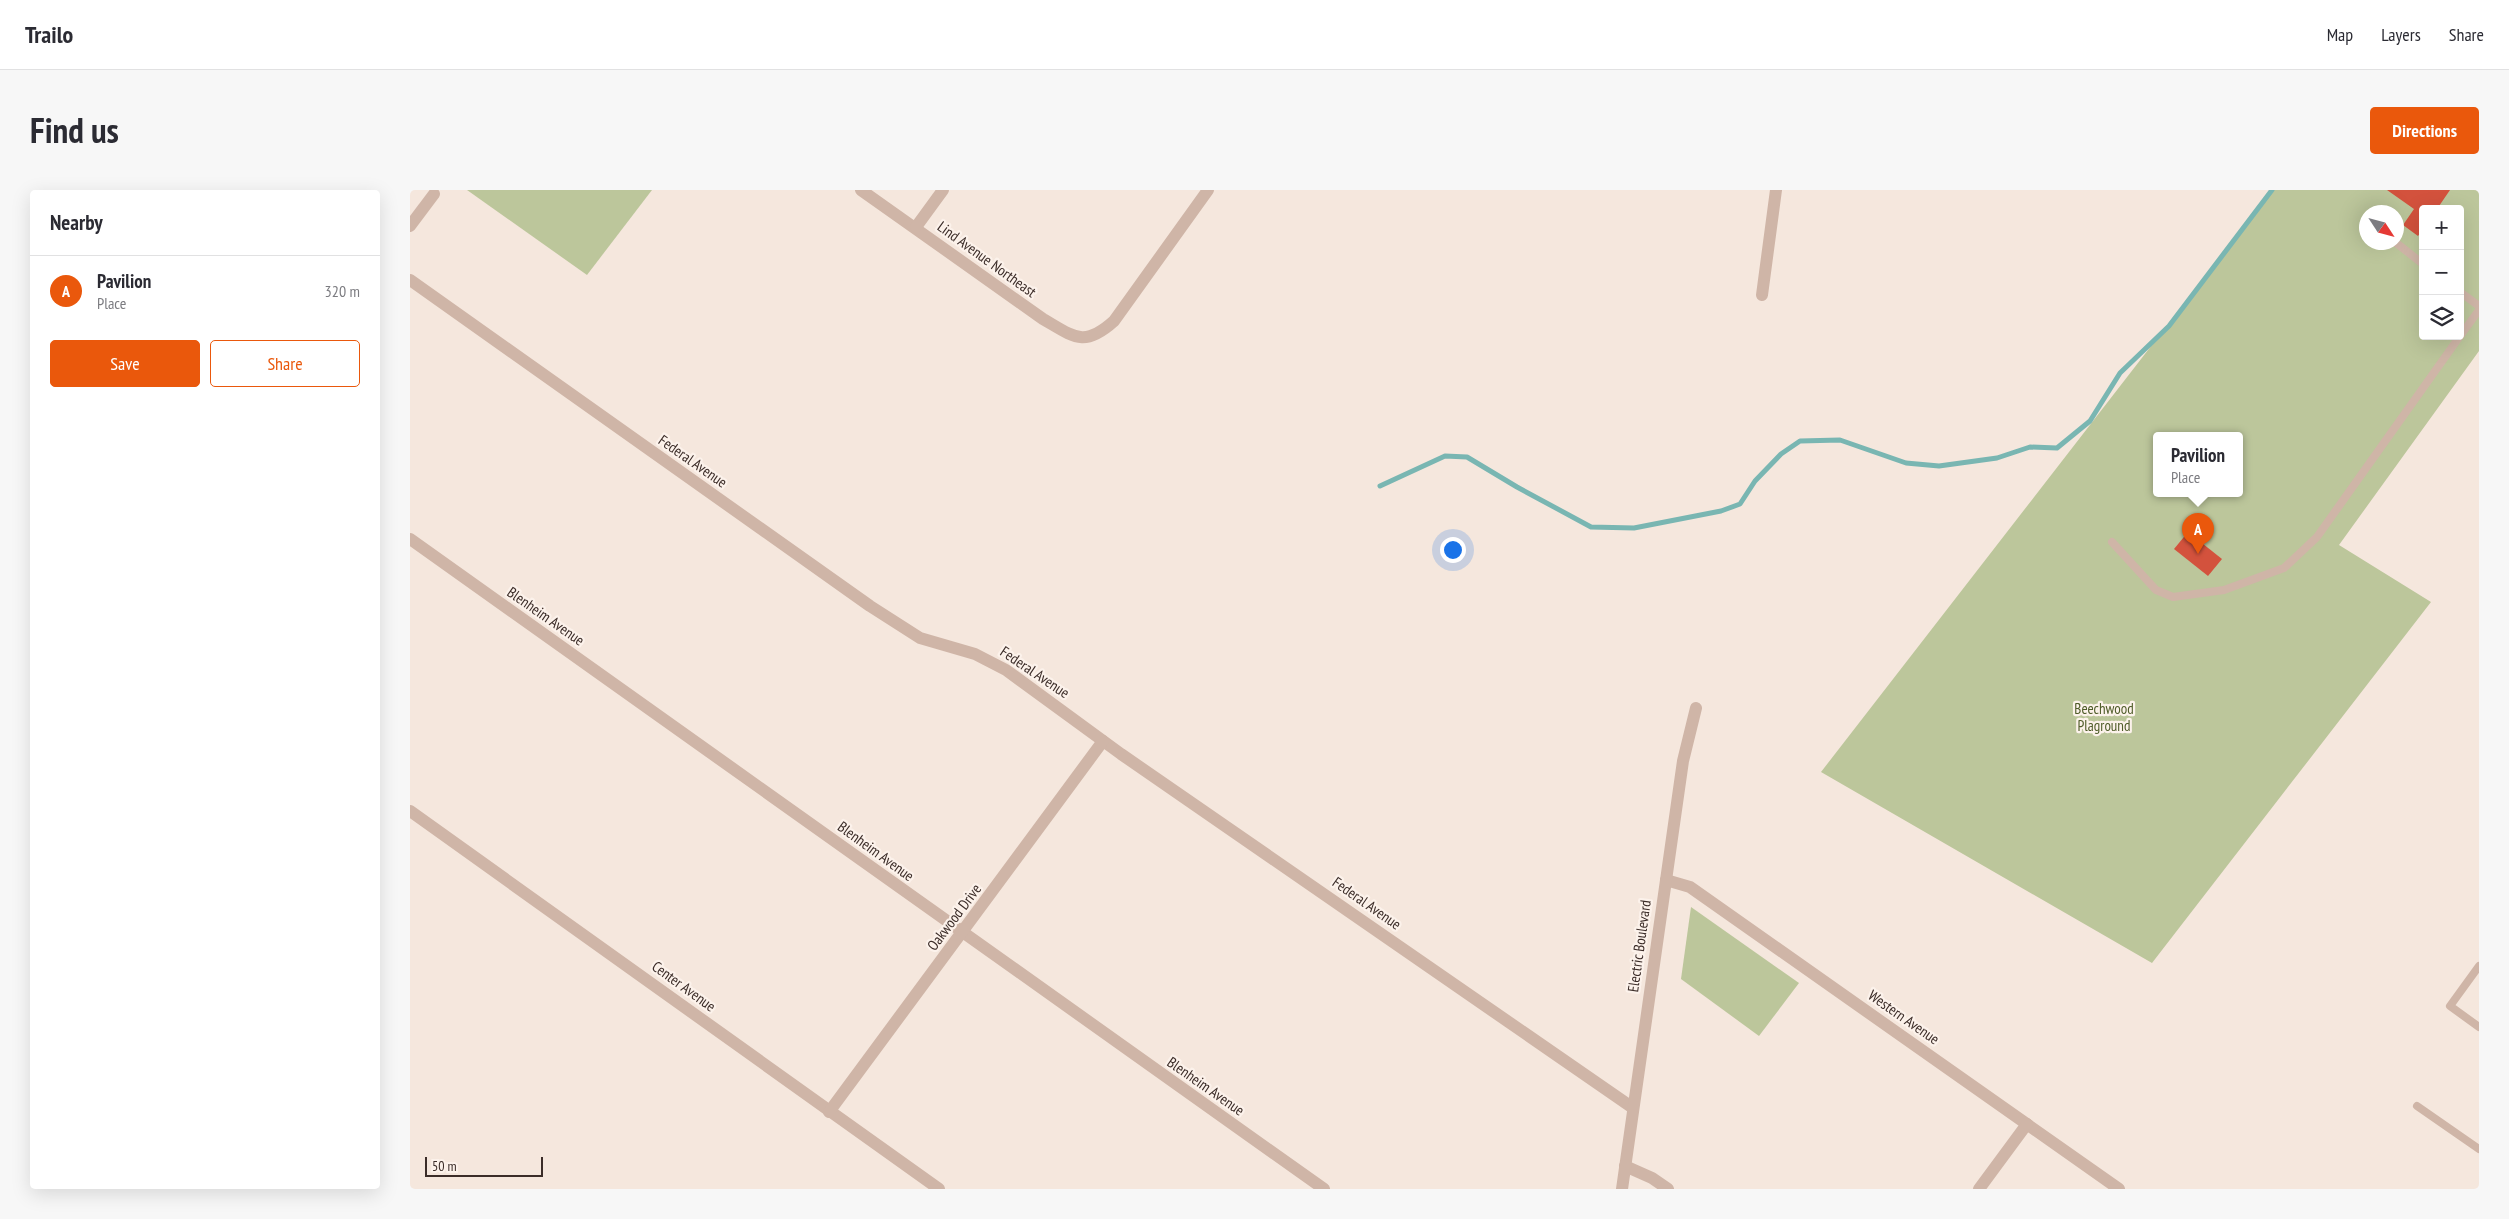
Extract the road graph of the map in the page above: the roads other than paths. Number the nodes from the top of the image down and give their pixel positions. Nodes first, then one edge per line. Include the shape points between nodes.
1 (861, 190) edge
2 (943, 190) edge
3 (1776, 190) edge
4 (1205, 191) edge
5 (434, 194) dead end
6 (410, 226) edge
7 (916, 227) junction
8 (2404, 249) edge
9 (2419, 261) edge
10 (410, 280) edge
11 (1762, 295) dead end
12 (2464, 295) edge
13 (2479, 308) edge
14 (2464, 330) edge
15 (2457, 340) edge
16 (410, 539) edge
17 (2112, 542) dead end
18 (1696, 708) dead end
19 (1103, 741) junction
20 (410, 811) edge
21 (1666, 880) junction
22 (962, 932) junction
23 (2479, 966) edge
24 (2479, 1027) edge
25 (2417, 1106) dead end
26 (1633, 1108) junction
27 (830, 1112) junction
28 (2027, 1124) junction
29 (2479, 1148) edge
30 (1625, 1166) junction
31 (939, 1189) edge
32 (1324, 1189) edge
33 (1622, 1189) edge
34 (1668, 1189) edge
35 (1980, 1189) edge
36 (2119, 1189) edge

1 - 7 street, Lind Avenue Northeast
2 - 7 street
3 - 11 street
4 - 7 street, Lind Avenue Northeast via 1114,321 1100,334 1090,338 1066,332
5 - 6 street
8 - 9 lane
10 - 19 street, Federal Avenue via 870,606 920,638 975,654 1006,670
12 - 13 lane
13 - 14 lane
15 - 17 lane via 2318,537 2284,568 2224,590 2173,597 2156,590
16 - 22 street, Blenheim Avenue
18 - 21 street, Electric Boulevard via 1683,761
19 - 22 street, Oakwood Drive
19 - 26 street, Federal Avenue
20 - 27 street, Center Avenue
21 - 26 street, Electric Boulevard
21 - 28 street, Western Avenue via 1690,887
22 - 27 street, Oakwood Drive
22 - 32 street, Blenheim Avenue
23 - 24 lane via 2450,1006
25 - 29 lane
26 - 30 street, Electric Boulevard
27 - 31 street, Center Avenue
28 - 35 street
28 - 36 street, Western Avenue
30 - 33 street, Electric Boulevard
30 - 34 street

